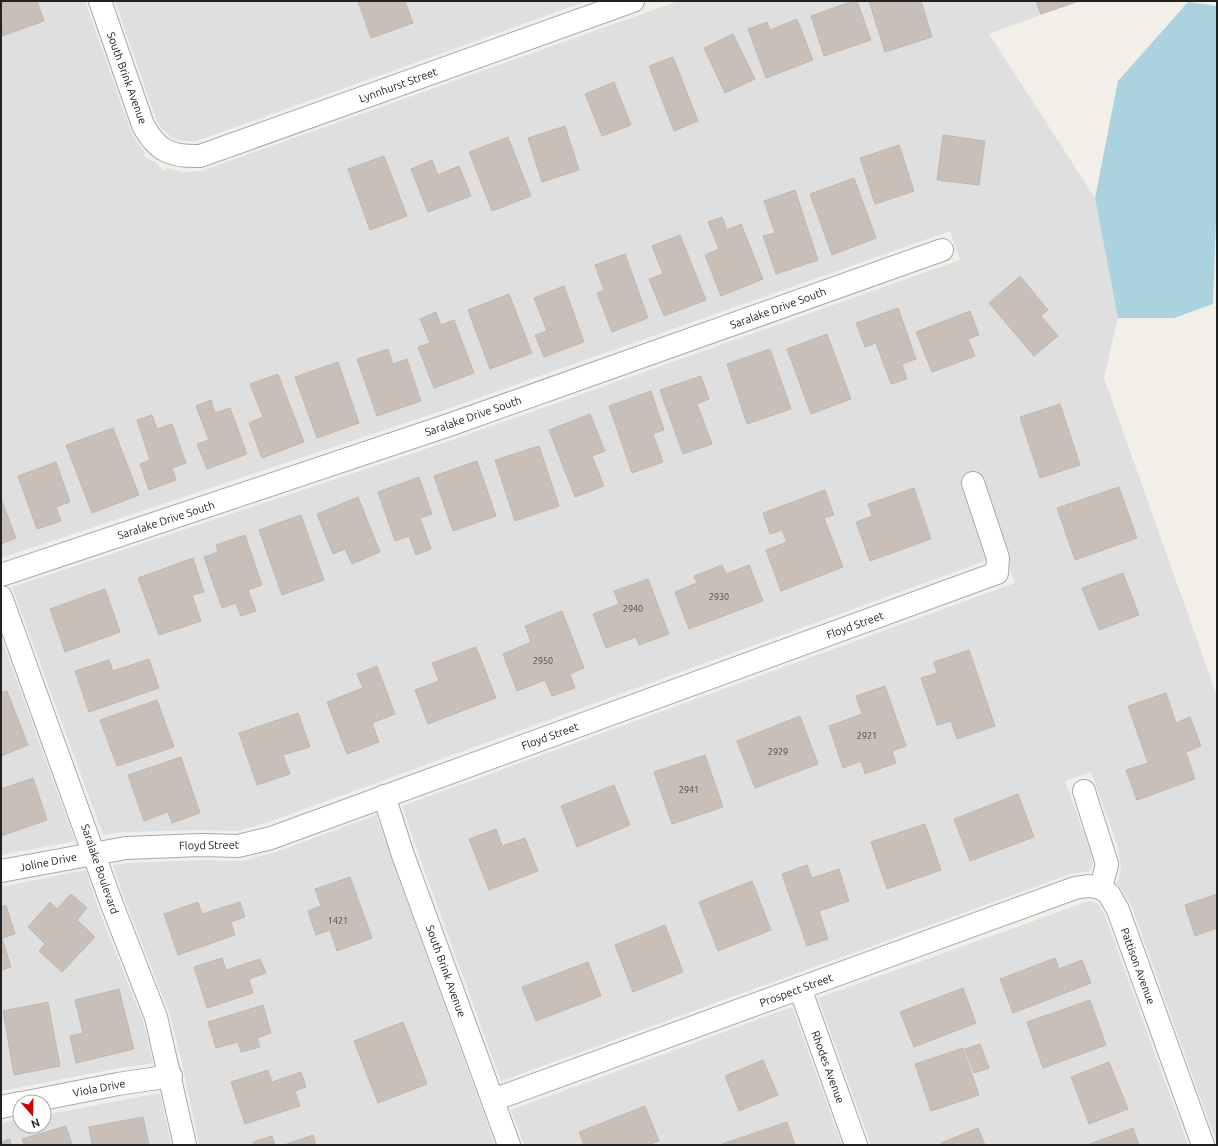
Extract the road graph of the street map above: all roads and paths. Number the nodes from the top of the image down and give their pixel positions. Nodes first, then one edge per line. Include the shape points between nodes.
1 (100, 1) edge
2 (633, 1) edge
3 (162, 149) joint
4 (942, 250) dead end
5 (973, 483) dead end
6 (1, 575) edge
7 (1, 597) edge
8 (1084, 791) dead end
9 (384, 796) junction
10 (94, 852) junction
11 (1, 871) edge
12 (1101, 888) junction
13 (800, 988) junction
14 (170, 1076) junction
15 (52, 1097) edge
16 (493, 1100) junction
17 (12, 1105) edge
18 (1, 1107) edge
19 (185, 1145) edge
20 (509, 1145) edge
21 (856, 1145) edge
22 (1203, 1145) edge

1 - 3 street, South Brink Avenue via 143,125 150,138
2 - 3 street, Lynnhurst Street via 200,156 183,157
4 - 6 street, Saralake Drive South via 449,425
5 - 9 street, Floyd Street via 998,558 997,573
7 - 10 street, Saralake Boulevard
8 - 12 street via 1107,864
9 - 10 street, Floyd Street via 271,838 238,846 126,848
9 - 16 street, South Brink Avenue
10 - 11 street, Joline Drive
10 - 14 street, Saralake Boulevard via 156,1017
12 - 13 street, Prospect Street via 1075,888
12 - 22 street, Pattison Avenue via 1109,894 1118,910
13 - 16 street, Prospect Street
13 - 21 street, Rhodes Avenue
14 - 15 street, Viola Drive
14 - 19 street, Saralake Boulevard
16 - 20 street, South Brink Avenue
17 - 18 street

